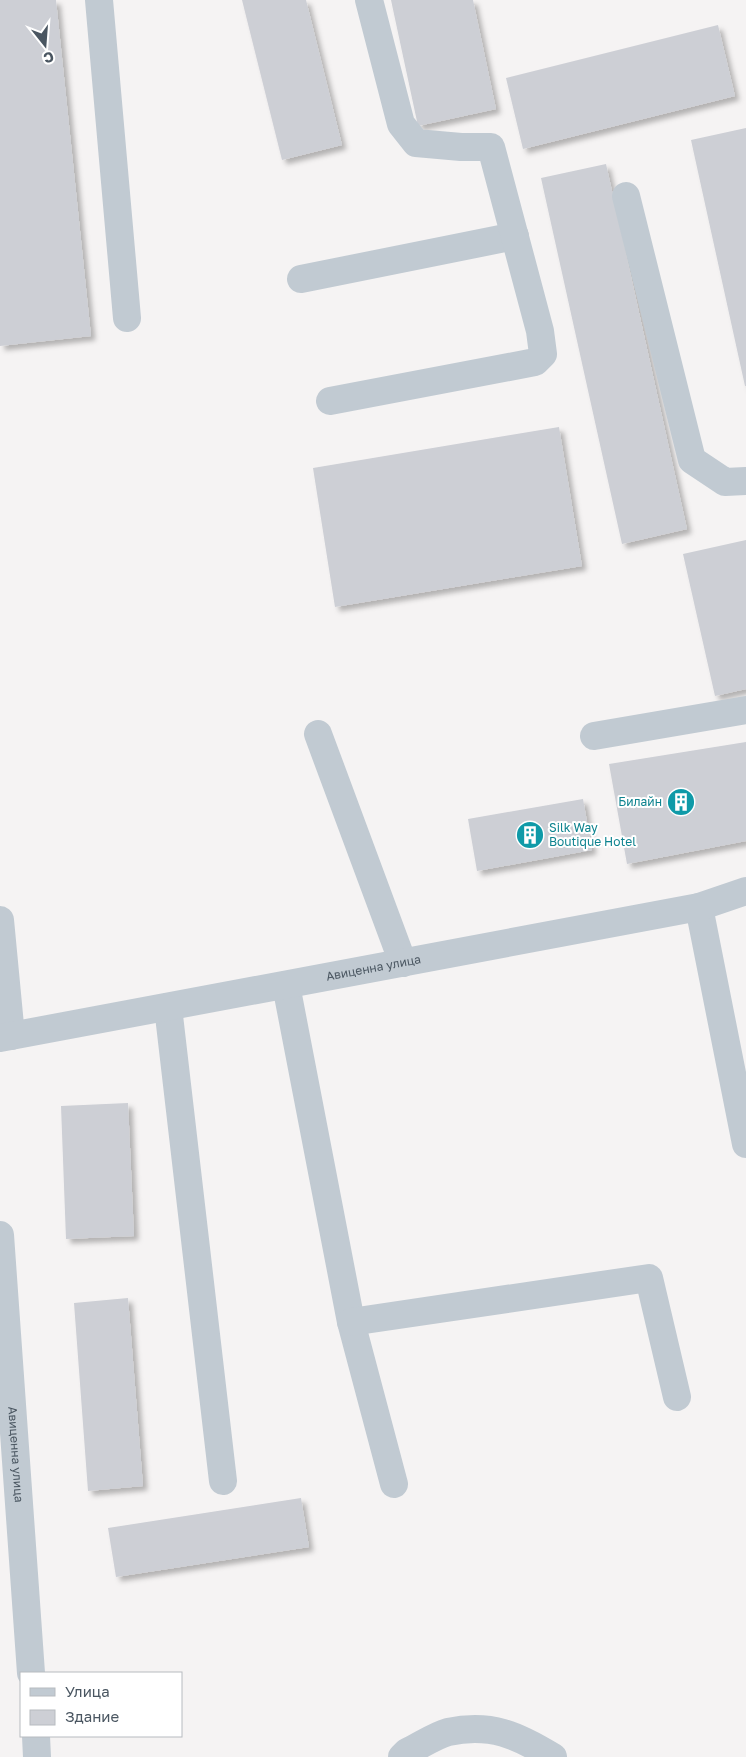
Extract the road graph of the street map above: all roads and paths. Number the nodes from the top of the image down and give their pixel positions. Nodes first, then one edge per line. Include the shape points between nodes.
1 (99, 0) edge
2 (369, 0) edge
3 (626, 196) dead end
4 (515, 236) junction
5 (301, 279) dead end
6 (126, 318) dead end
7 (330, 402) dead end
8 (746, 481) edge
9 (746, 710) edge
10 (318, 734) dead end
11 (594, 736) dead end
12 (746, 891) edge
13 (699, 907) junction
14 (0, 920) edge
15 (403, 962) junction
16 (286, 985) junction
17 (168, 1007) junction
18 (5, 1037) edge
19 (746, 1144) edge
20 (0, 1236) edge
21 (351, 1322) junction
22 (677, 1397) dead end
23 (223, 1481) dead end
24 (394, 1484) dead end
25 (31, 1672) edge
26 (36, 1737) edge
27 (37, 1757) edge
28 (402, 1757) edge
29 (553, 1757) edge

1 - 6 street
2 - 4 street via 401,124 416,142 461,147 490,146
3 - 8 street via 692,460 725,482
4 - 5 street
4 - 7 street via 540,331 543,354 535,362
9 - 11 street
10 - 15 street
12 - 13 street, Авиценна улица
13 - 15 street, Авиценна улица
13 - 19 street
14 - 18 street
15 - 16 street, Авиценна улица
16 - 17 street, Авиценна улица
16 - 21 street
17 - 18 street, Авиценна улица
17 - 23 street
20 - 25 street, Авиценна улица
21 - 22 street via 649,1278
21 - 24 street
26 - 27 street
28 - 29 street via 447,1732 492,1728 527,1741

